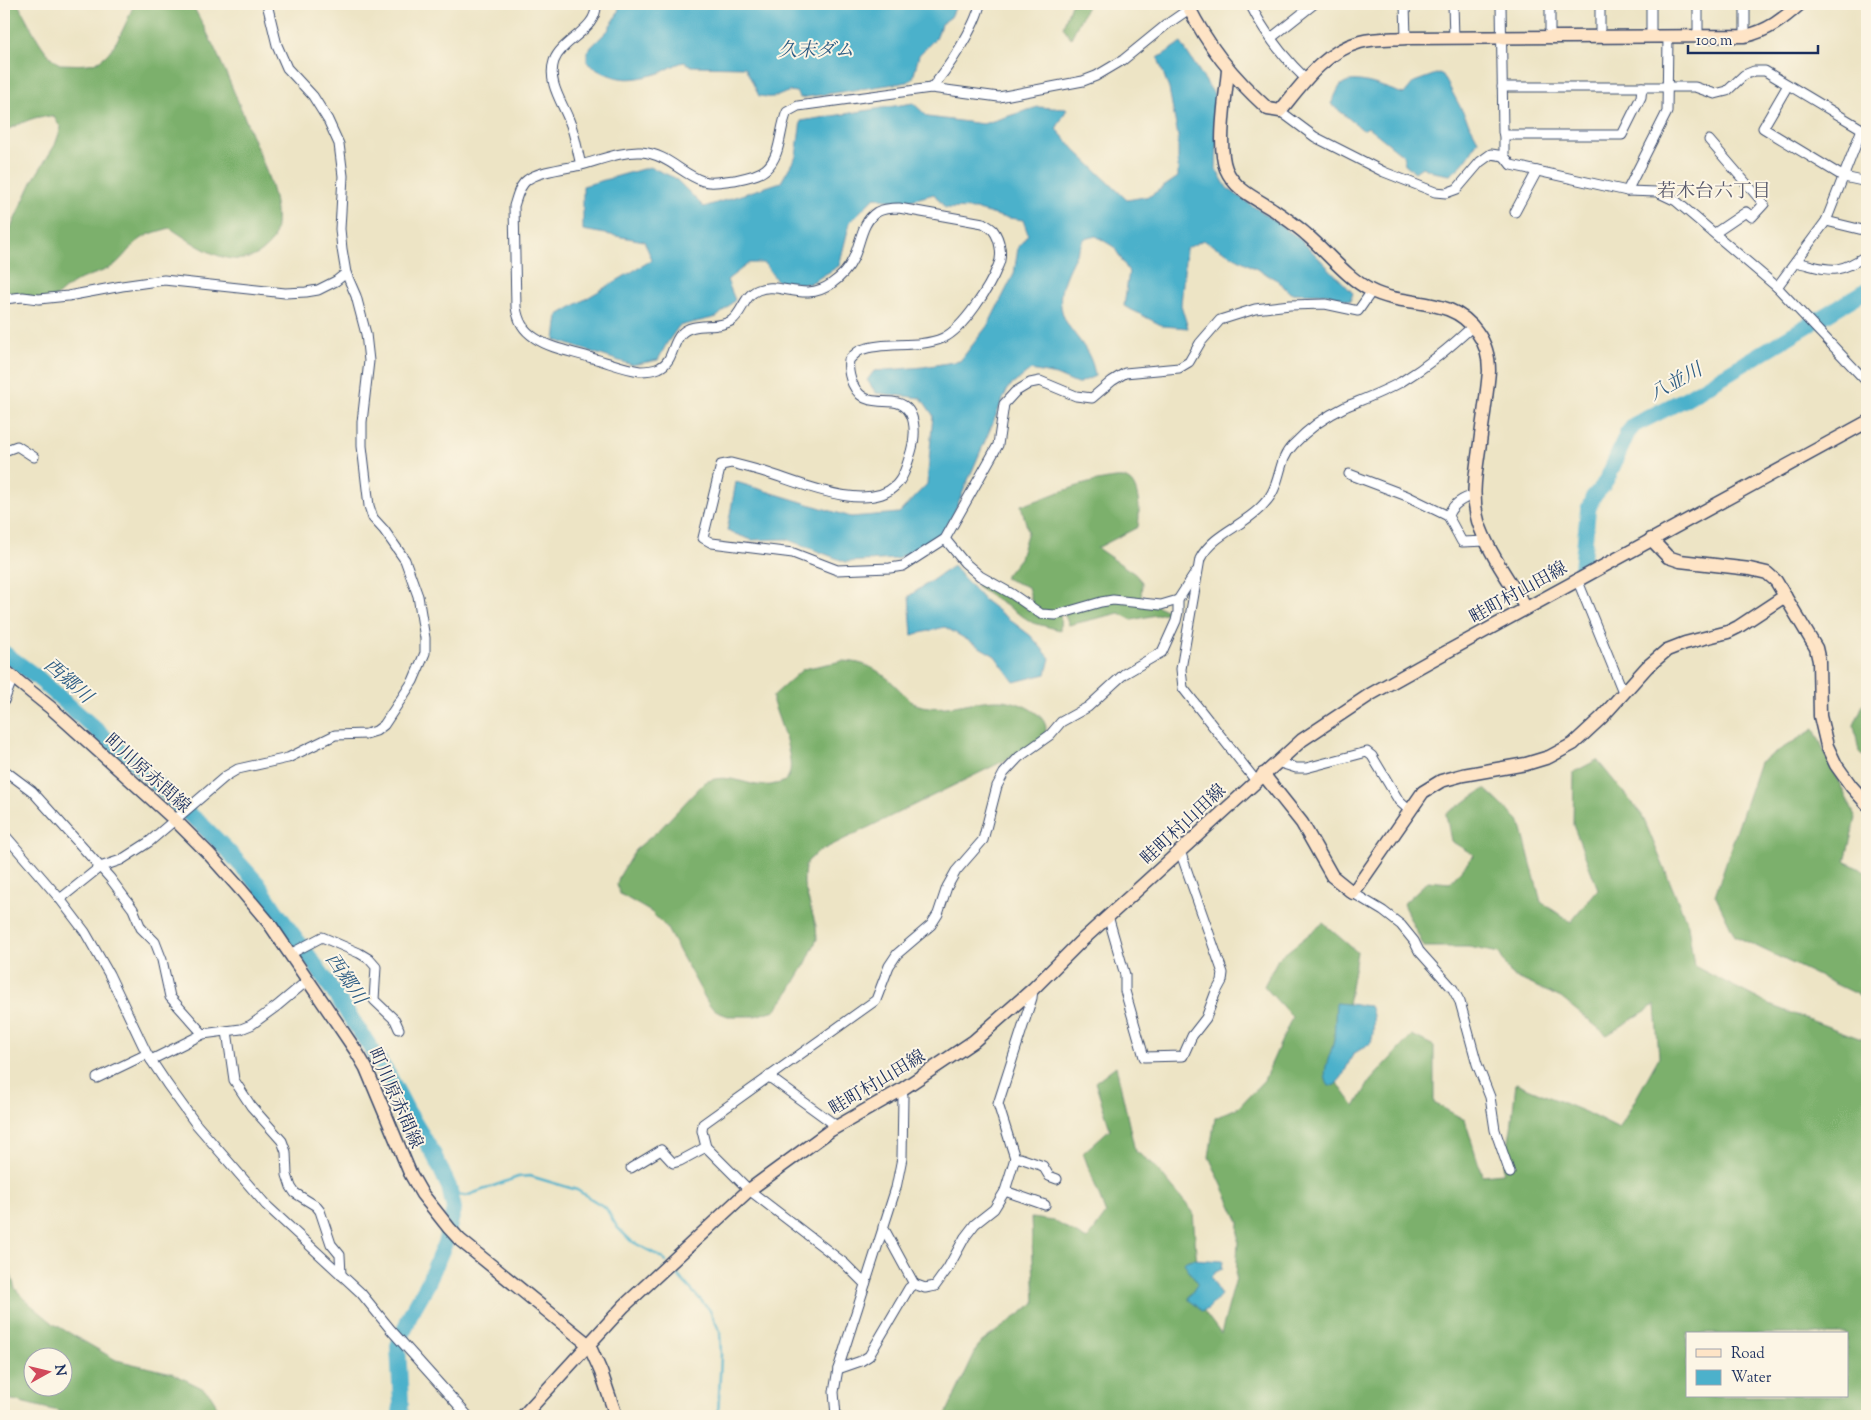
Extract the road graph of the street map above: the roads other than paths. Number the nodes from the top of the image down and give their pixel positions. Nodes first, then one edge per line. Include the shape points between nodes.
1 (267, 4) edge
2 (596, 4) edge
3 (980, 4) edge
4 (1250, 4) edge
5 (1405, 4) edge
6 (1453, 4) edge
7 (1501, 4) edge
8 (1550, 4) edge
9 (1600, 4) edge
10 (1651, 4) edge
11 (1698, 4) edge
12 (1745, 4) edge
13 (1800, 4) edge
14 (1311, 5) edge
15 (1188, 6) edge
16 (1652, 36) junction
17 (1668, 36) junction
18 (1698, 36) junction
19 (1745, 36) junction
20 (1550, 37) junction
21 (1600, 37) junction
22 (1270, 38) junction
23 (1406, 38) junction
24 (1454, 38) junction
25 (1502, 38) junction
26 (1228, 70) junction
27 (1306, 79) junction
28 (1788, 85) junction
29 (1502, 87) junction
30 (1642, 87) junction
31 (1669, 87) junction
32 (931, 88) junction
33 (1280, 111) junction
34 (1865, 130) edge
35 (1504, 135) junction
36 (1710, 140) dead end
37 (1504, 156) junction
38 (582, 165) junction
39 (1537, 171) junction
40 (1844, 177) junction
41 (1867, 182) edge
42 (1628, 191) junction
43 (1515, 212) dead end
44 (1826, 221) junction
45 (1867, 231) edge
46 (1715, 233) junction
47 (1867, 255) edge
48 (1796, 262) junction
49 (346, 273) junction
50 (1777, 287) junction
51 (1372, 291) junction
52 (4, 299) edge
53 (1473, 326) junction
54 (1867, 382) edge
55 (1867, 422) edge
56 (4, 451) edge
57 (34, 457) dead end
58 (1348, 474) dead end
59 (1474, 496) junction
60 (1448, 516) junction
61 (944, 539) junction
62 (1651, 539) junction
63 (1486, 541) junction
64 (1196, 572) junction
65 (1577, 579) junction
66 (1785, 596) junction
67 (1178, 600) junction
68 (1526, 608) junction
69 (8, 673) edge
70 (1623, 692) junction
71 (4, 701) edge
72 (1277, 762) junction
73 (4, 770) edge
74 (1260, 777) junction
75 (1867, 804) edge
76 (1410, 811) junction
77 (179, 817) junction
78 (4, 834) edge
79 (1180, 851) junction
80 (100, 867) junction
81 (1353, 893) junction
82 (60, 899) junction
83 (1108, 916) junction
84 (290, 954) junction
85 (308, 980) junction
86 (1032, 989) junction
87 (399, 1029) dead end
88 (227, 1031) junction
89 (204, 1034) junction
90 (149, 1057) junction
91 (768, 1076) junction
92 (97, 1078) dead end
93 (901, 1090) junction
94 (838, 1126) junction
95 (706, 1147) junction
96 (1016, 1158) junction
97 (630, 1168) dead end
98 (1510, 1173) dead end
99 (1057, 1179) dead end
100 (750, 1190) junction
101 (1005, 1191) junction
102 (1045, 1205) dead end
103 (883, 1227) junction
104 (341, 1275) junction
105 (865, 1284) junction
106 (914, 1284) junction
107 (589, 1345) junction
108 (838, 1369) junction
109 (468, 1416) edge
110 (523, 1416) edge
111 (616, 1416) edge
112 (836, 1416) edge

1 - 49 street via 277,45 287,68 313,96 339,144 343,176 340,229
2 - 38 street via 593,18 562,49 554,61 552,73
3 - 32 street via 970,30 943,76
4 - 22 street
5 - 23 street
6 - 24 street
7 - 25 street
8 - 20 street
9 - 21 street
10 - 16 street
11 - 18 street
12 - 19 street
13 - 19 street via 1760,33
14 - 22 street
15 - 26 street
15 - 32 street via 1124,60 1083,81 998,97
16 - 17 street
16 - 21 street
17 - 18 street
17 - 31 street
18 - 19 street
20 - 21 street
20 - 25 street
22 - 27 street
23 - 24 street
23 - 27 street via 1375,39 1348,46 1331,55
24 - 25 street
25 - 29 street
26 - 33 street via 1268,109
26 - 51 street via 1222,147 1225,167 1234,184 1308,235 1360,284
27 - 33 street
28 - 31 street via 1765,72 1754,71 1744,75 1727,91 1715,94 1695,87
28 - 34 street
28 - 40 street via 1763,128
29 - 30 street
29 - 35 street
30 - 31 street
30 - 35 street via 1641,98 1622,135
31 - 42 street via 1667,112
32 - 38 street via 798,106 787,112 776,154 767,168 741,179 704,182 671,161 641,152
33 - 37 street via 1315,136 1384,172 1435,192 1457,189 1491,154
34 - 40 street
35 - 37 street
36 - 46 street via 1764,204 1752,217 1746,212
37 - 39 street via 1511,165
38 - 61 street via 527,180 518,193 514,206 518,318 523,328 550,346 641,371 664,365 671,357 676,341 690,328 733,320 750,294 760,289 770,287 804,293 830,285 848,268 862,231 877,212 900,208 984,223 993,230 998,240 1000,262 956,331 928,343 860,350 849,360 849,376 859,394 868,400 895,402 912,417 914,440 906,469 890,492 864,497 824,492 731,462 721,465 703,538 712,543 794,553 836,570 904,566
39 - 42 street
39 - 43 street
40 - 41 street
40 - 44 street
42 - 46 street via 1657,192 1668,197
44 - 45 street
44 - 48 street
46 - 50 street
47 - 48 street via 1842,270
48 - 50 street
49 - 52 street via 318,290 306,292 285,293 164,280 39,300
49 - 77 street via 356,296 369,360 362,422 369,506 373,518 405,560 418,596 425,653 413,681 384,725 376,731 335,735 288,758 238,769
50 - 54 street
51 - 53 street via 1449,308
51 - 61 street via 1358,311 1325,304 1290,305 1255,309 1220,320 1189,362 1179,368 1125,373 1092,398 1076,396 1040,381 1030,382 1004,404 998,445
53 - 59 street via 1487,350 1489,371
53 - 64 street via 1441,356 1401,382 1336,412 1292,445 1266,501 1249,518 1205,549
55 - 62 street, 畦町村山田線
56 - 57 street via 17,446
58 - 60 street via 1407,496
59 - 60 street via 1466,497 1450,510
59 - 63 street
60 - 63 street via 1462,542
61 - 67 street via 980,576 1041,614 1056,615 1107,601 1161,605
62 - 65 street, 畦町村山田線
62 - 66 street via 1674,559 1767,573
63 - 68 street
64 - 67 street
64 - 74 street via 1181,669 1182,688
65 - 68 street, 畦町村山田線
65 - 70 street
66 - 70 street via 1728,632 1667,650
66 - 75 street via 1816,648 1820,716 1827,746 1836,765
67 - 91 street via 1176,621 1162,652 1124,674 1088,707 1066,718 1004,773 997,786 983,840 956,871 935,920 897,954 876,1000
68 - 72 street, 畦町村山田線 via 1371,694 1302,740
69 - 71 street
69 - 77 street, 町川原赤間線
70 - 76 street via 1573,744 1549,757 1526,764 1441,781 1423,792
72 - 74 street, 畦町村山田線
72 - 76 street via 1306,768 1367,752
73 - 80 street via 32,791
74 - 79 street, 畦町村山田線
74 - 81 street via 1302,823 1332,876
76 - 81 street
77 - 80 street via 121,860
77 - 84 street, 町川原赤間線
78 - 82 street
79 - 83 street, 畦町村山田線
79 - 83 street via 1223,973 1206,1018 1182,1056 1144,1058
80 - 82 street
80 - 89 street via 133,908 141,928 154,942 162,960 170,997
81 - 98 street via 1401,924 1419,951 1453,989 1490,1097 1495,1130
82 - 90 street via 100,956
83 - 86 street, 畦町村山田線
84 - 85 street, 町川原赤間線
84 - 87 street via 322,937 369,959 376,967 374,1000 395,1020
85 - 88 street via 260,1019 241,1029
85 - 107 street, 町川原赤間線 via 361,1060 410,1174 422,1194 460,1240
86 - 93 street, 畦町村山田線 via 974,1041
86 - 96 street via 1032,998 998,1104
88 - 89 street
88 - 104 street via 234,1080 251,1106 282,1141 291,1187 295,1194 320,1211 331,1244 340,1255
89 - 90 street
90 - 92 street
90 - 104 street via 196,1124 266,1205
91 - 94 street
91 - 95 street via 703,1124
93 - 94 street, 畦町村山田線
93 - 103 street via 902,1158
94 - 100 street, 畦町村山田線
95 - 97 street via 672,1163 661,1150
95 - 100 street
96 - 99 street via 1043,1166 1049,1176
96 - 101 street
100 - 105 street via 844,1263
100 - 107 street, 畦町村山田線 via 624,1306
101 - 102 street
101 - 106 street via 994,1209 965,1237 935,1286 925,1288
103 - 105 street
103 - 106 street
104 - 109 street via 361,1292
105 - 108 street
106 - 108 street via 902,1298 869,1356
107 - 110 street, 畦町村山田線
107 - 111 street, 町川原赤間線
108 - 112 street via 834,1392

